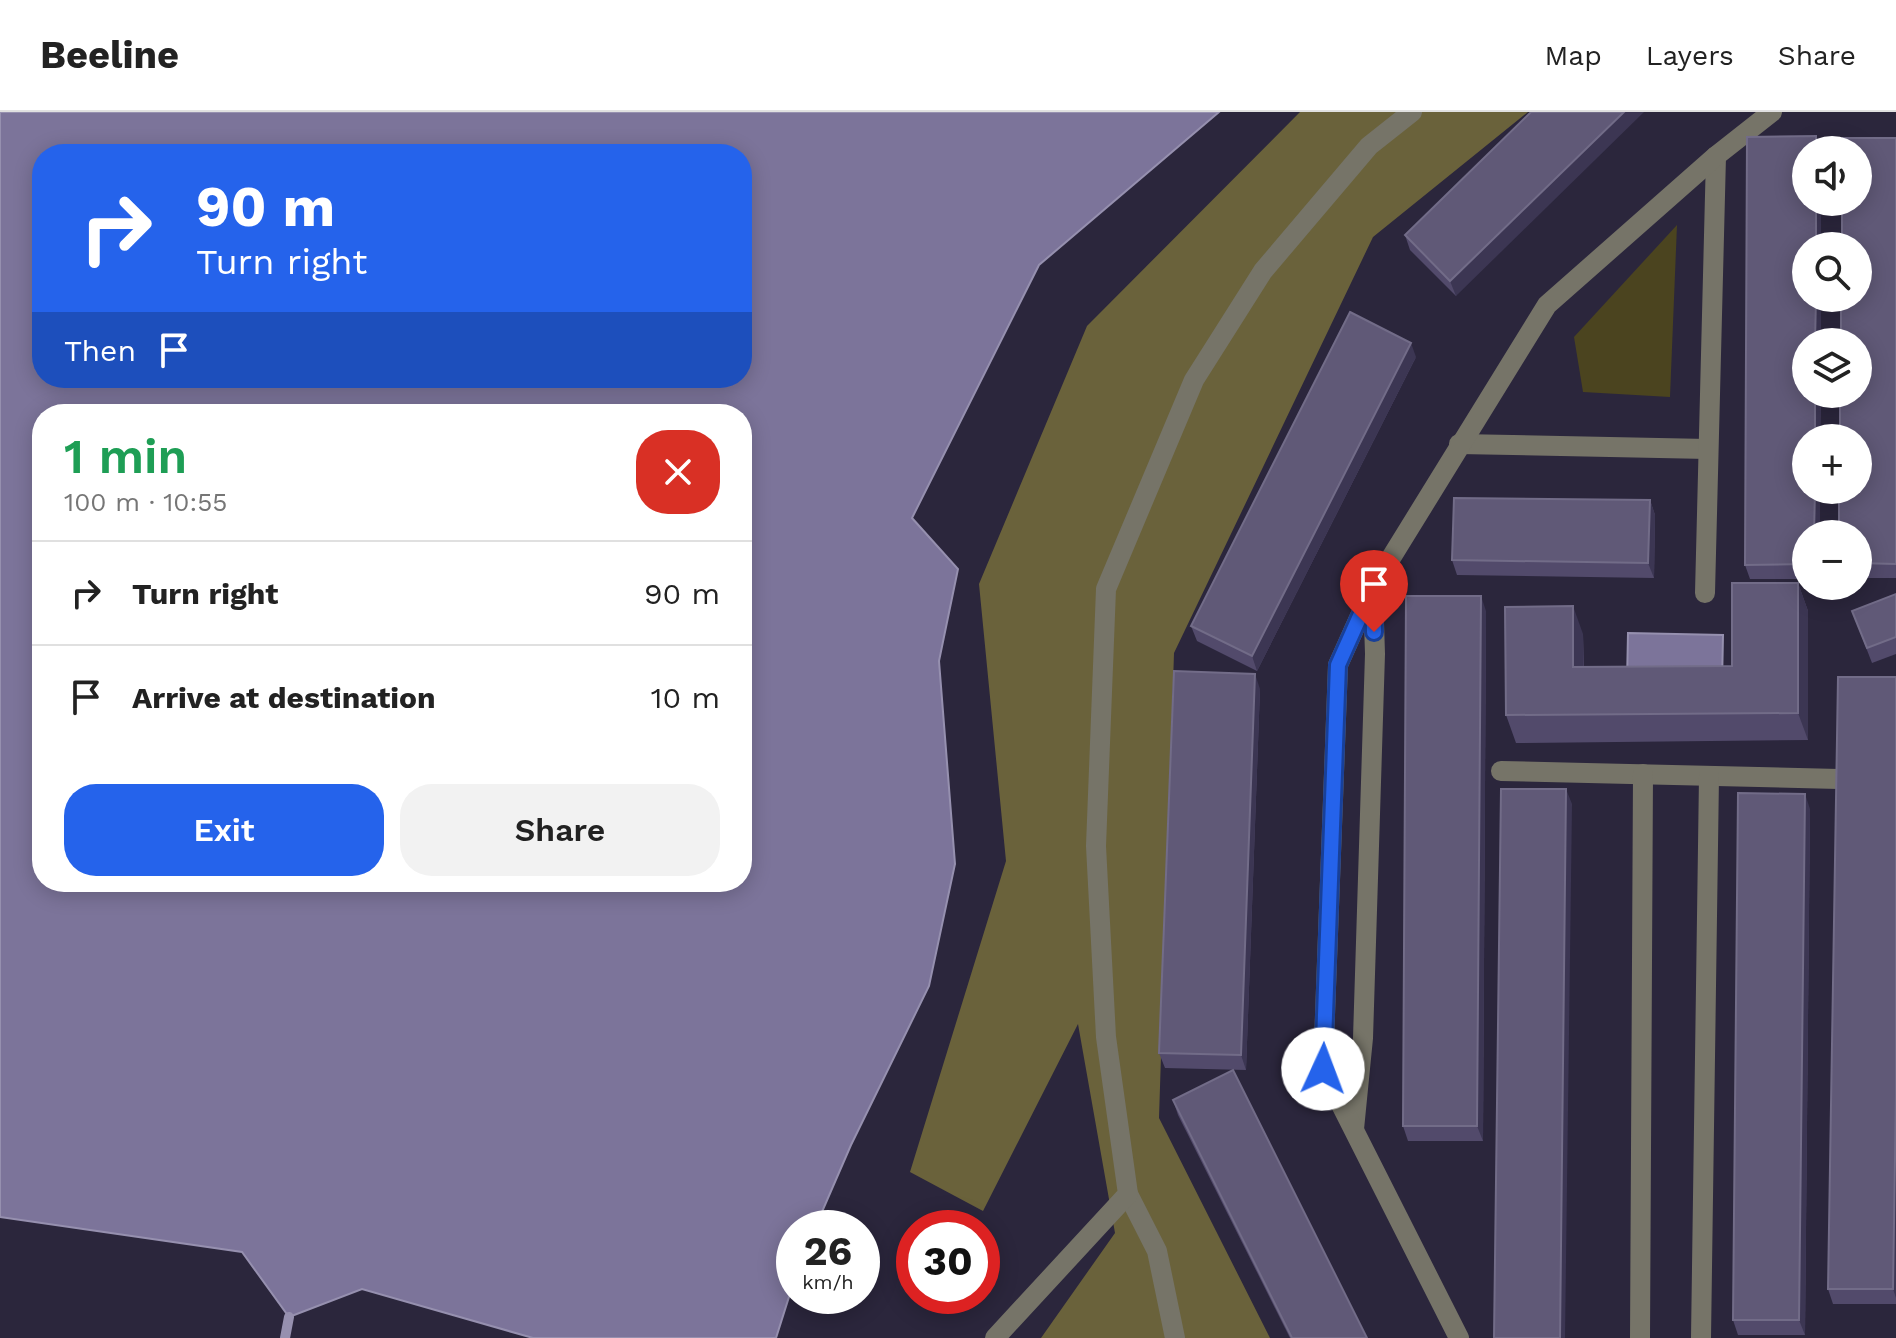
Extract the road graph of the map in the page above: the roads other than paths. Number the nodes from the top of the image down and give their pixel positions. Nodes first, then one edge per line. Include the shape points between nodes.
1 (1412, 112) edge
2 (1772, 112) edge
3 (1716, 156) junction
4 (1459, 444) junction
5 (1708, 449) junction
6 (1373, 587) junction
7 (1705, 593) dead end
8 (1501, 771) dead end
9 (1643, 774) junction
10 (1709, 776) junction
11 (1839, 779) edge
12 (1354, 1129) junction
13 (1128, 1194) junction
14 (995, 1338) edge
15 (1175, 1338) edge
16 (1459, 1338) edge
17 (1640, 1338) edge
18 (1701, 1338) edge

1 - 13 street via 1369,146 1263,271 1194,380 1106,589 1096,846 1106,1037
2 - 3 street
3 - 4 street via 1547,305
3 - 5 street
4 - 5 street
4 - 6 street
5 - 7 street
6 - 12 street via 1363,1038
6 - 12 street via 1338,665 1331,810 1323,1069
8 - 9 street
9 - 10 street
9 - 17 street
10 - 11 street
10 - 18 street
12 - 16 street
13 - 14 street
13 - 15 street via 1157,1251

